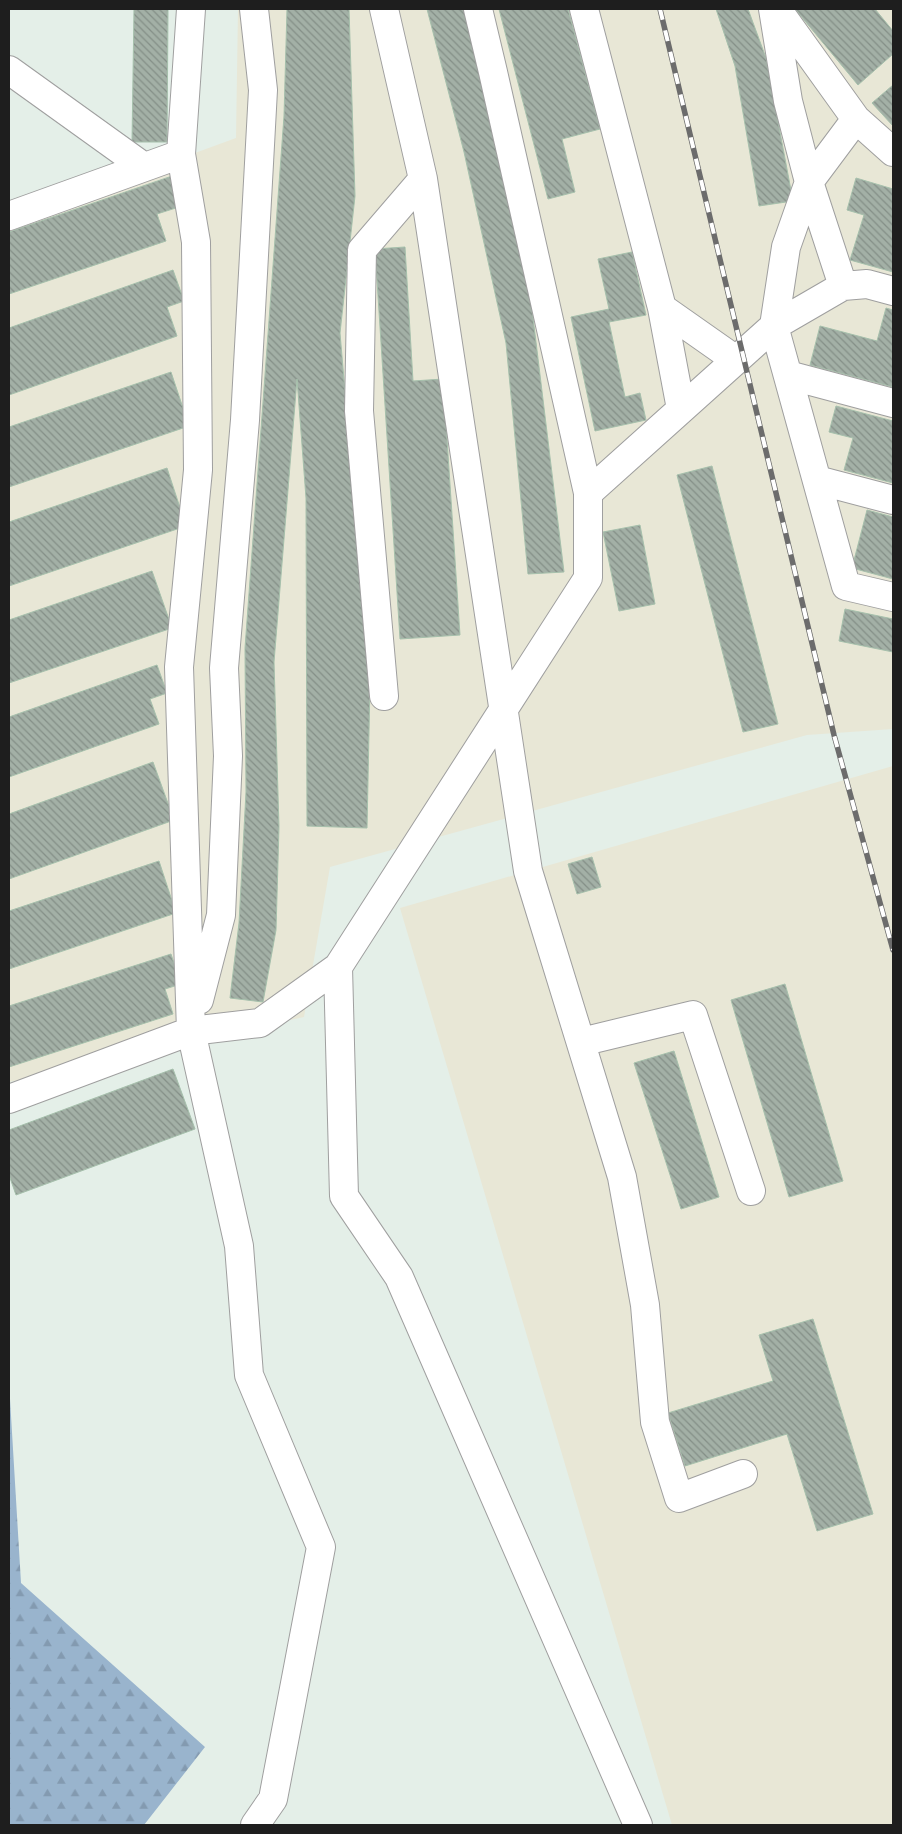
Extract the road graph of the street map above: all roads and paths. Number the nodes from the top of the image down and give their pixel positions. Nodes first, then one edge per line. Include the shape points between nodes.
1 (192, 9) edge
2 (254, 9) edge
3 (384, 9) edge
4 (478, 9) edge
5 (584, 9) edge
6 (775, 9) edge
7 (9, 70) edge
8 (856, 119) junction
9 (893, 152) edge
10 (182, 154) junction
11 (144, 167) junction
12 (423, 179) junction
13 (809, 182) junction
14 (9, 216) edge
15 (843, 286) junction
16 (893, 291) edge
17 (662, 308) junction
18 (774, 326) junction
19 (736, 360) junction
20 (788, 375) junction
21 (893, 404) edge
22 (681, 410) junction
23 (817, 480) junction
24 (588, 493) junction
25 (893, 500) edge
26 (893, 597) edge
27 (384, 696) dead end
28 (503, 711) junction
29 (338, 967) junction
30 (191, 1031) junction
31 (581, 1042) junction
32 (9, 1100) edge
33 (751, 1191) dead end
34 (743, 1474) dead end
35 (255, 1825) edge
36 (638, 1825) edge

1 - 10 street
2 - 30 street via 263,90 245,420 224,668 228,756 220,915
3 - 12 street
4 - 24 street
5 - 17 street
6 - 8 street
6 - 13 street via 788,101
7 - 11 street
8 - 9 street
8 - 13 street
10 - 11 street
10 - 30 street via 196,242 198,470 179,667
11 - 14 street
12 - 27 street via 362,250 359,411
12 - 28 street
13 - 15 street
13 - 18 street via 786,247
15 - 16 street via 867,284
15 - 18 street
17 - 19 street
17 - 22 street
18 - 19 street
18 - 20 street
19 - 22 street
20 - 21 street
20 - 23 street
22 - 24 street
23 - 25 street
23 - 26 street via 846,586
24 - 28 street via 588,578
28 - 29 street
28 - 31 street via 528,871
29 - 30 street via 260,1022
29 - 36 street via 344,1196 399,1277
30 - 32 street
30 - 35 street via 238,1246 249,1375 321,1547 273,1799
31 - 33 street via 693,1015
31 - 34 street via 622,1177 645,1305 655,1422 679,1498

